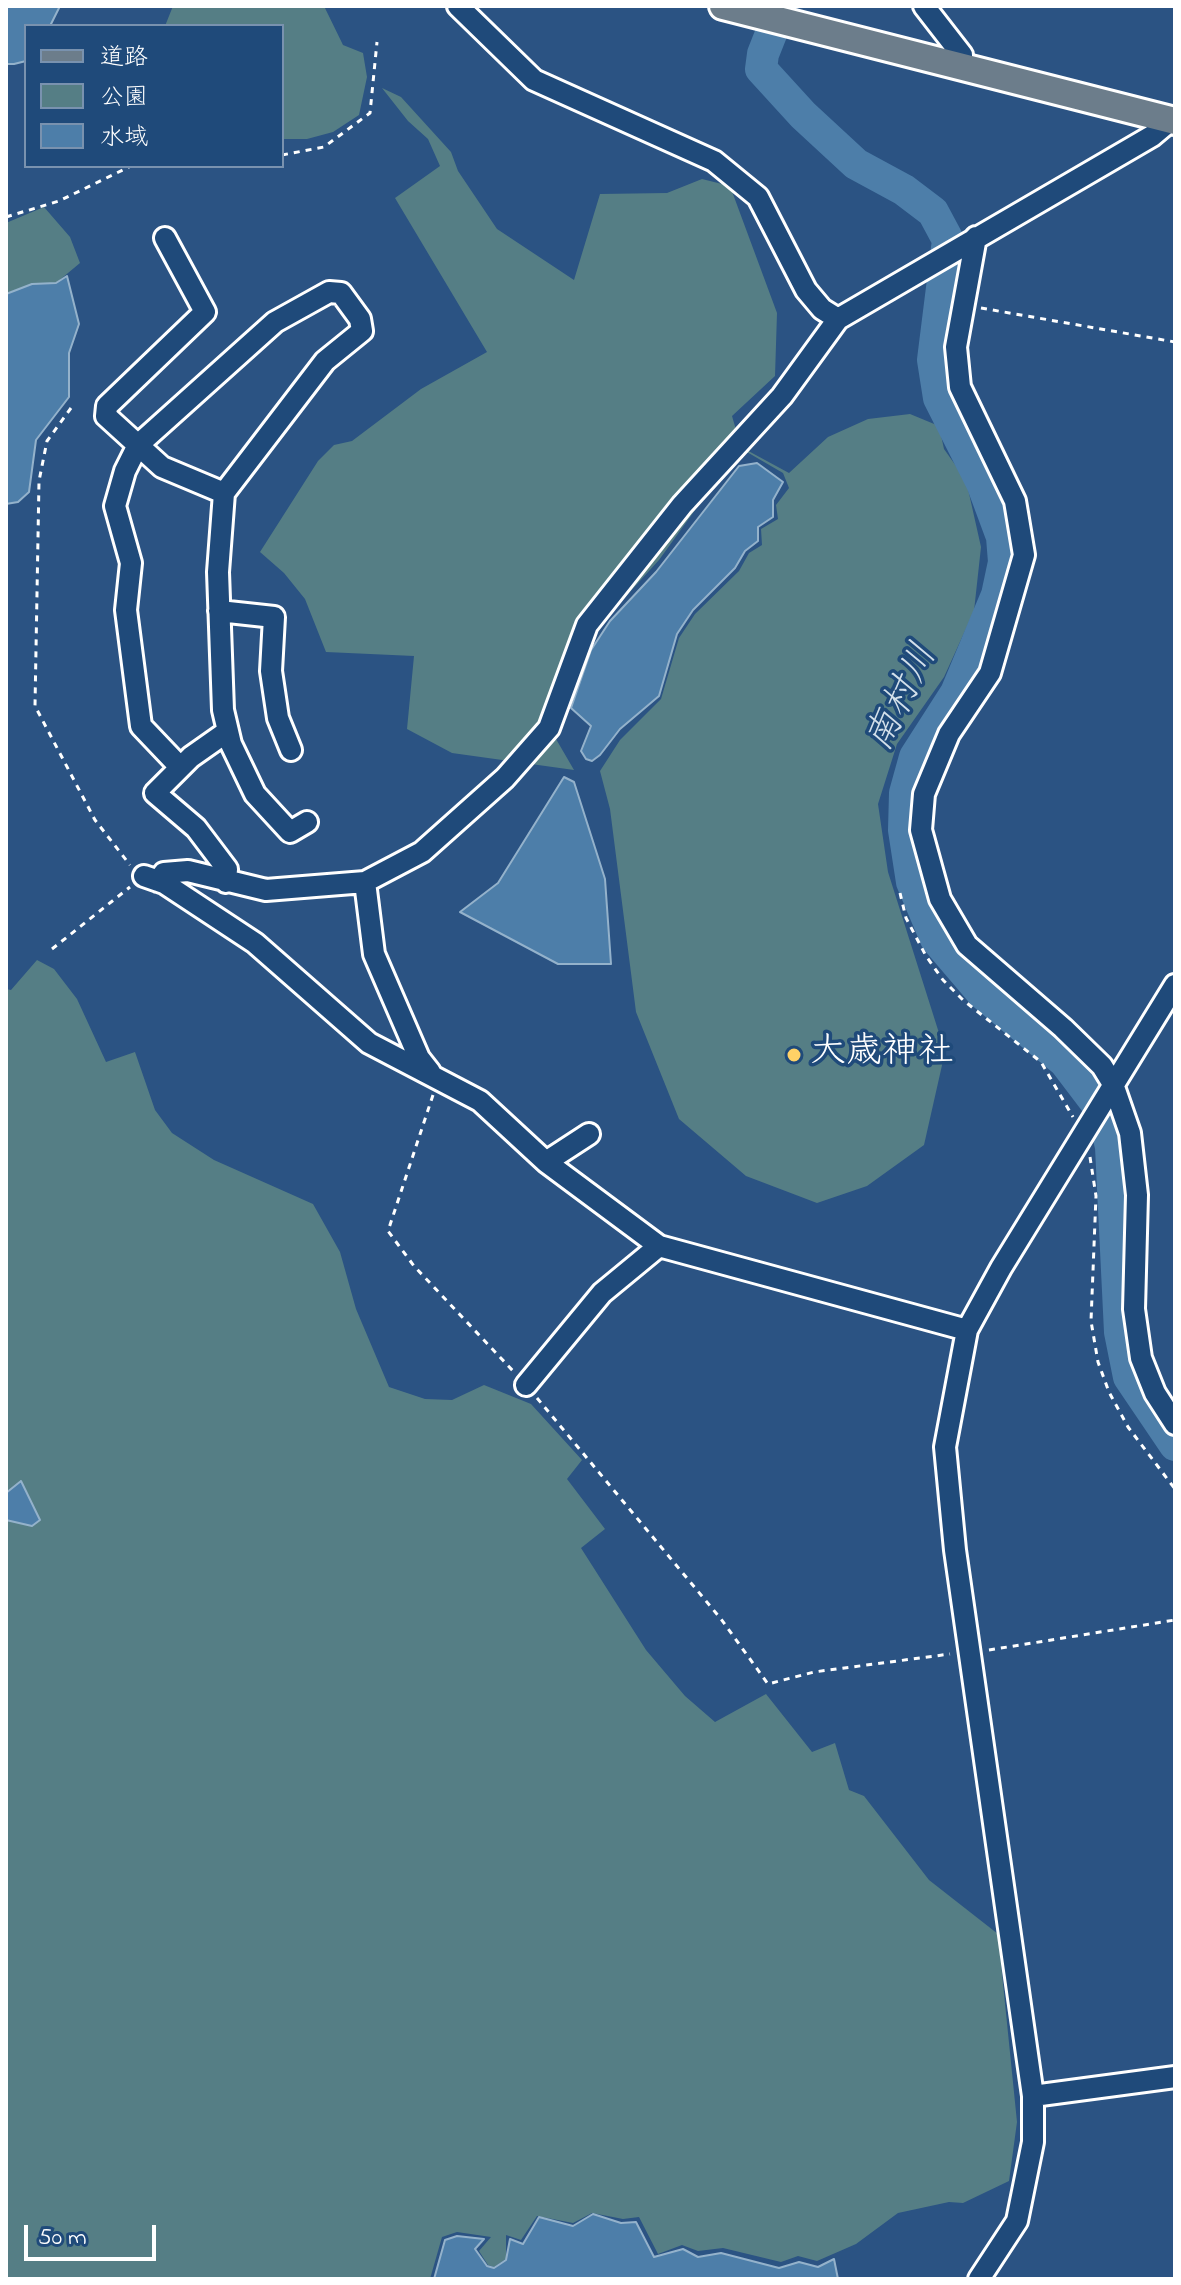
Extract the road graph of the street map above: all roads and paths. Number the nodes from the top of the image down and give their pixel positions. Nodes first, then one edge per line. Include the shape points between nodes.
1 (458, 6) edge
2 (723, 6) edge
3 (924, 6) edge
4 (377, 42) dead end
5 (961, 66) junction
6 (1173, 120) edge
7 (284, 155) edge
8 (127, 168) edge
9 (6, 217) edge
10 (976, 237) junction
11 (165, 238) dead end
12 (965, 305) junction
13 (838, 319) junction
14 (1175, 342) edge
15 (71, 408) dead end
16 (138, 445) junction
17 (224, 493) junction
18 (219, 611) junction
19 (228, 731) junction
20 (291, 750) dead end
21 (180, 767) junction
22 (307, 822) dead end
23 (151, 878) junction
24 (226, 882) junction
25 (365, 882) junction
26 (52, 949) dead end
27 (1175, 985) edge
28 (437, 1081) junction
29 (1113, 1084) junction
30 (589, 1134) dead end
31 (546, 1162) junction
32 (659, 1246) junction
33 (967, 1330) junction
34 (526, 1385) junction
35 (1175, 1424) edge
36 (1175, 1620) edge
37 (999, 1649) dead end
38 (969, 1652) junction
39 (1175, 2077) edge
40 (1033, 2096) junction
41 (979, 2279) edge

1 - 13 street via 534,80 714,161 758,197 806,290
2 - 5 main road
3 - 5 street via 962,55
4 - 7 path via 370,113 324,147
5 - 6 main road
6 - 10 street
8 - 9 path via 59,201
10 - 12 street
10 - 13 street
11 - 16 street via 205,312 107,406 106,416
12 - 14 path
12 - 29 street via 956,347 960,387 1015,501 1024,555 990,673 949,734 924,794 921,830 940,899 967,945 1063,1028
13 - 25 street via 782,396 682,505 587,625 549,728 462,819 422,852
15 - 23 path via 47,441 39,481 35,706 95,820 126,861
16 - 17 street via 162,467
16 - 17 street via 275,322 329,292 341,293 360,319 362,331 325,361
16 - 21 street via 115,506 131,563 128,625 141,726
17 - 18 street
18 - 19 street
18 - 20 street via 274,617 271,671 278,718
19 - 21 street
19 - 22 street via 255,794 290,832
21 - 24 street via 155,793 196,828 227,869
23 - 24 street via 188,871
23 - 26 path
23 - 28 street via 255,943 369,1043
24 - 25 street via 266,890
25 - 28 street via 374,954 419,1058
27 - 29 street
28 - 31 street via 480,1101
28 - 34 path via 388,1231
29 - 33 street
29 - 35 street via 1130,1133 1137,1195 1134,1309 1141,1358
30 - 31 street
31 - 32 street
32 - 33 street
32 - 34 street via 602,1293
33 - 38 street via 945,1447
34 - 38 path via 721,1619 768,1684 814,1672
36 - 37 path
38 - 40 street
39 - 40 street
40 - 41 street via 1033,2142 1017,2221

